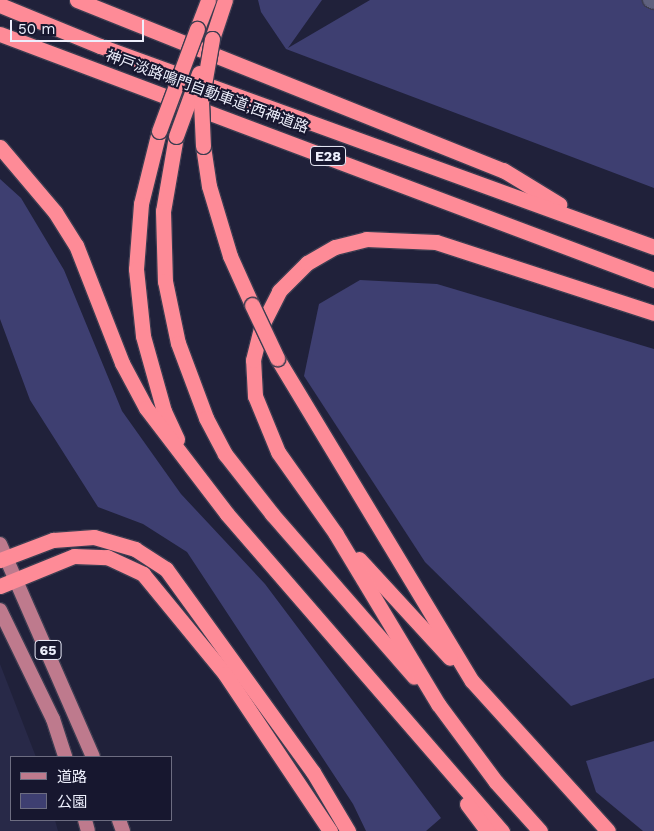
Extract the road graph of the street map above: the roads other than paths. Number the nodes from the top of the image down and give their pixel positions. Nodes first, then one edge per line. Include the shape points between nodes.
1 (77, 0) edge
2 (208, 0) edge
3 (225, 0) edge
4 (650, 0) edge
5 (654, 2) edge
6 (0, 5) edge
7 (0, 34) edge
8 (212, 39) junction
9 (0, 147) edge
10 (588, 221) junction
11 (654, 247) edge
12 (654, 280) edge
13 (654, 313) edge
14 (194, 474) junction
15 (336, 534) junction
16 (3, 553) edge
17 (17, 578) junction
18 (0, 586) edge
19 (0, 610) edge
20 (472, 681) junction
21 (438, 704) junction
22 (413, 731) junction
23 (65, 756) edge
24 (93, 756) edge
25 (330, 831) edge
26 (348, 831) edge
27 (487, 831) edge
28 (502, 831) edge
29 (540, 831) edge
30 (608, 831) edge

1 - 10 highway via 503,170
2 - 14 highway, bridge via 158,131 148,165 138,231 139,307 164,411
3 - 8 highway
4 - 5 street
6 - 10 highway, 神戸淡路鳴門自動車道;西神道路 / E28 via 100,46
7 - 12 highway, 神戸淡路鳴門自動車道;西神道路 / E28
8 - 20 highway, bridge via 201,102 203,146 210,186 230,256 277,358
8 - 21 highway, bridge via 176,136 163,211 165,281 178,342 206,418 225,454 272,514
9 - 14 highway via 56,212 76,245 136,392
10 - 11 highway, 神戸淡路鳴門自動車道;西神道路 / E28
13 - 15 highway via 427,240 366,239 335,247 307,263 280,291 262,325 253,360 255,396 278,452
14 - 22 highway
15 - 20 highway
15 - 21 highway
16 - 17 main road, 65
16 - 26 highway via 53,540 94,537 135,549 166,569 313,772
17 - 18 highway
17 - 24 main road, 65
17 - 25 highway via 74,556 107,557 143,574 225,674
19 - 23 main road, 65 via 53,720
20 - 30 highway
21 - 29 highway via 496,782
22 - 27 highway
22 - 28 highway

